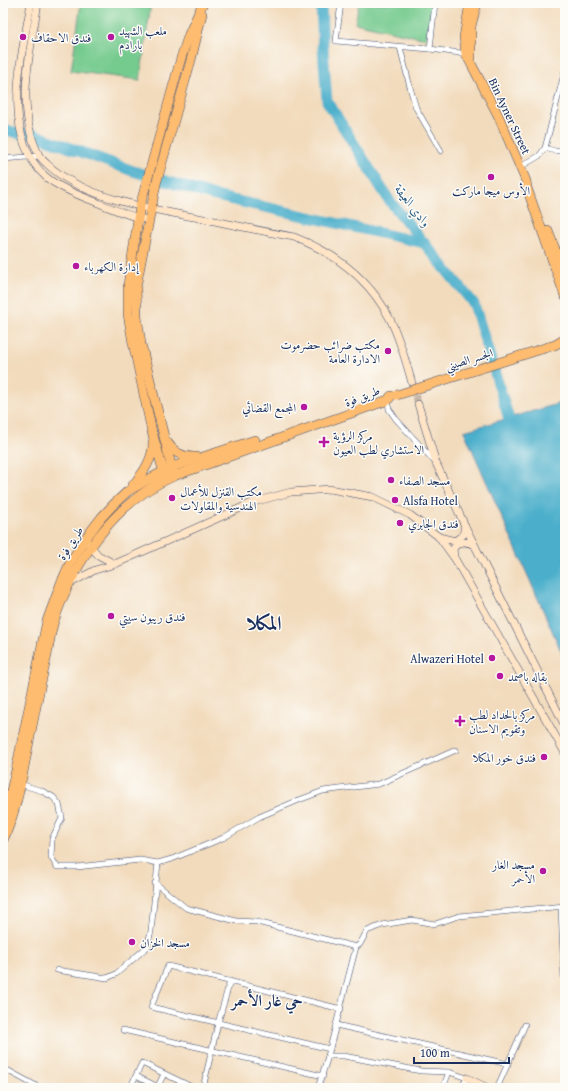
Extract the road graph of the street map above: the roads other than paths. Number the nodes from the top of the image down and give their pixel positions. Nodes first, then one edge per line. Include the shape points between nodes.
1 (31, 3) edge
2 (38, 3) edge
3 (204, 3) edge
4 (341, 3) edge
5 (435, 3) edge
6 (470, 3) edge
7 (477, 3) edge
8 (32, 20) junction
9 (400, 47) junction
10 (430, 49) junction
11 (469, 57) junction
12 (565, 70) edge
13 (545, 148) junction
14 (441, 151) dead end
15 (565, 151) edge
16 (39, 156) junction
17 (30, 158) junction
18 (3, 159) edge
19 (520, 167) junction
20 (526, 181) junction
21 (151, 184) junction
22 (140, 206) junction
23 (151, 208) junction
24 (138, 218) junction
25 (148, 220) junction
26 (565, 276) edge
27 (565, 296) edge
28 (565, 339) edge
29 (551, 346) junction
30 (565, 346) edge
31 (412, 383) tunnel mouth
32 (391, 397) junction
33 (418, 404) tunnel mouth
34 (152, 432) junction
35 (163, 435) junction
36 (201, 457) junction
37 (436, 463) junction
38 (169, 473) junction
39 (128, 491) junction
40 (465, 526) junction
41 (439, 537) junction
42 (85, 539) junction
43 (91, 547) junction
44 (476, 548) junction
45 (455, 559) junction
46 (115, 564) junction
47 (69, 584) junction
48 (565, 726) edge
49 (456, 750) dead end
50 (565, 753) edge
51 (20, 784) junction
52 (3, 824) edge
53 (3, 840) edge
54 (158, 863) junction
55 (155, 883) junction
56 (563, 907) edge
57 (356, 947) junction
58 (57, 970) dead end
59 (230, 981) junction
60 (565, 1004) edge
61 (341, 1009) junction
62 (218, 1022) junction
63 (525, 1025) dead end
64 (336, 1026) junction
65 (123, 1030) dead end
66 (330, 1049) junction
67 (212, 1050) junction
68 (328, 1056) junction
69 (508, 1064) junction
70 (3, 1068) edge
71 (449, 1072) junction
72 (164, 1074) junction
73 (136, 1076) junction
74 (323, 1076) junction
75 (467, 1078) junction
76 (182, 1082) junction
77 (486, 1087) edge
78 (40, 1088) edge
79 (130, 1088) edge
80 (158, 1088) edge
81 (179, 1088) edge
82 (194, 1088) edge
83 (203, 1088) edge
84 (318, 1088) edge
85 (443, 1088) edge
86 (461, 1088) edge
87 (497, 1088) edge

1 - 8 main road
2 - 8 main road
3 - 21 highway via 191,60
4 - 9 street via 336,41
5 - 10 street
6 - 11 highway, Bin Ayner Street via 464,38
7 - 11 highway, Bin Ayner Street via 471,26
8 - 16 main road via 26,108 30,133
8 - 17 main road via 19,78 17,107
9 - 10 street
9 - 14 street via 415,104
10 - 11 street
11 - 19 highway, Bin Ayner Street
12 - 13 street
13 - 15 street
13 - 19 street via 533,161
16 - 17 street
16 - 22 main road via 54,171 72,182
17 - 18 street
17 - 24 main road via 45,176 62,187
19 - 20 highway, Bin Ayner Street
20 - 26 highway, Bin Ayner Street via 532,186
20 - 27 highway, Bin Ayner Street
21 - 22 highway
21 - 23 highway
22 - 23 main road
22 - 24 highway
23 - 25 highway
23 - 31 main road via 294,237 333,256 366,284 379,301 390,319
24 - 25 main road
24 - 34 highway via 128,285 128,314
25 - 35 highway via 136,287 137,317
28 - 29 highway
29 - 30 highway
29 - 32 highway, الجسر الصيني, bridge
32 - 36 highway, طريق فوة
32 - 37 street via 390,409 396,419
32 - 38 highway, طريق فوة
33 - 37 main road
34 - 38 highway
34 - 39 highway via 153,448 149,462
35 - 36 highway via 171,448 183,456
35 - 38 highway
36 - 38 highway, طريق فوة
37 - 40 main road
38 - 39 highway, طريق فوة
38 - 43 highway, طريق فوة via 120,512
39 - 42 highway, طريق فوة via 101,518
40 - 41 main road via 463,535 455,541
40 - 44 main road
41 - 45 main road
41 - 46 main road via 410,515 373,496 330,489 291,492 254,502
42 - 43 main road
42 - 52 highway, طريق فوة via 70,563 47,621
43 - 46 main road via 98,555
43 - 47 highway, طريق فوة
44 - 45 main road via 469,542 460,543 453,549
44 - 48 main road
45 - 50 main road
46 - 47 main road via 95,570
47 - 51 highway, طريق فوة via 54,622
49 - 54 street via 379,784 323,791 298,800 259,817 223,838
51 - 53 highway, طريق فوة via 10,825
51 - 54 street via 48,794 59,804 62,818 52,840 51,858 57,867 140,860
54 - 55 street
55 - 57 street via 186,908 236,921 257,922
55 - 58 street via 152,931 147,947 116,974 107,978
56 - 57 street via 459,916 435,924 412,920 382,925 367,931
56 - 60 street
57 - 61 street
59 - 61 street
59 - 62 street
59 - 62 street via 168,966 151,1007
61 - 64 street
62 - 66 street
62 - 67 street
63 - 69 street
64 - 66 street
64 - 69 street
65 - 67 street
66 - 68 street
67 - 74 street
67 - 83 street
68 - 71 street via 344,1056 421,1070
68 - 74 street
69 - 87 street
70 - 78 street
71 - 75 street
71 - 85 street
72 - 73 street via 142,1063
72 - 76 street
72 - 80 street
73 - 79 street
73 - 80 street
74 - 84 street
75 - 77 main road
75 - 86 street
76 - 81 street
76 - 82 street

